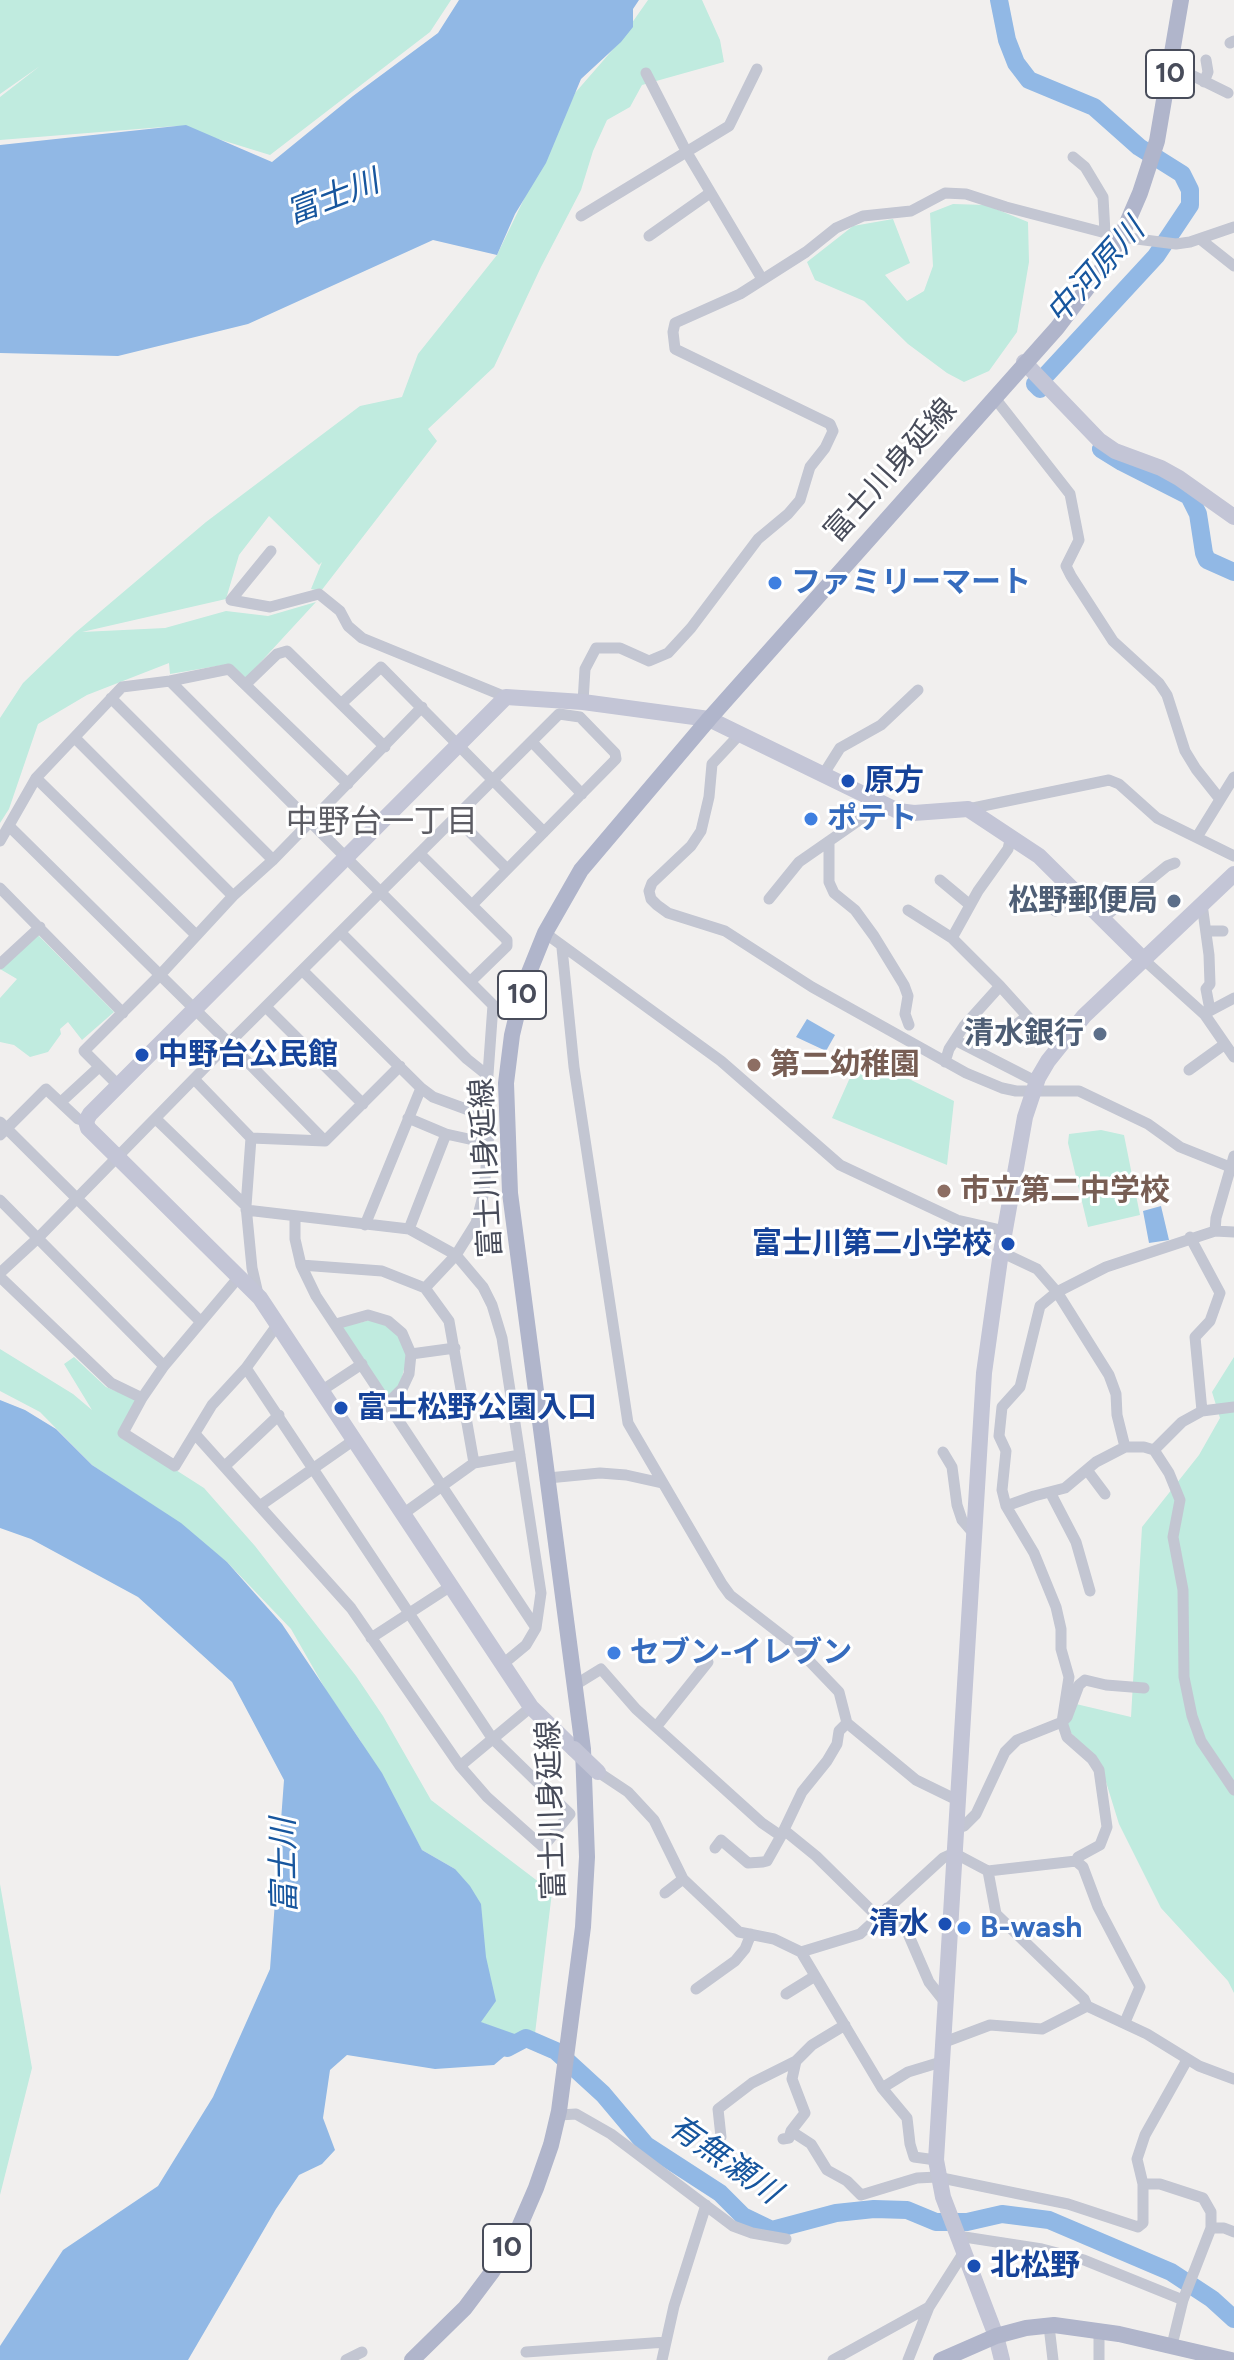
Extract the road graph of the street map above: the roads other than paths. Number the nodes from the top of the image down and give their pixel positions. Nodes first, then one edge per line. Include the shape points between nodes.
1 (1181, 0) edge
2 (1206, 60) dead end
3 (1171, 65) junction
4 (757, 69) dead end
5 (646, 73) dead end
6 (1204, 82) junction
7 (1228, 93) dead end
8 (686, 151) junction
9 (1073, 157) dead end
10 (710, 193) junction
11 (581, 216) dead end
12 (1234, 227) edge
13 (1113, 235) junction
14 (649, 236) dead end
15 (1200, 239) junction
16 (1234, 266) edge
17 (762, 279) junction
18 (1028, 365) junction
19 (997, 400) junction
20 (1232, 513) edge
21 (271, 551) dead end
22 (170, 681) junction
23 (247, 683) junction
24 (918, 690) dead end
25 (506, 697) junction
26 (111, 698) junction
27 (583, 702) junction
28 (342, 703) junction
29 (422, 707) junction
30 (709, 719) junction
31 (741, 733) junction
32 (75, 738) junction
33 (532, 742) junction
34 (458, 743) junction
35 (385, 747) junction
36 (823, 775) junction
37 (1234, 777) edge
38 (36, 778) junction
39 (494, 780) junction
40 (348, 784) junction
41 (582, 794) junction
42 (1219, 798) junction
43 (873, 800) junction
44 (968, 809) junction
45 (456, 818) junction
46 (311, 820) junction
47 (9, 826) junction
48 (544, 832) junction
49 (1011, 836) junction
50 (1197, 837) junction
51 (0, 841) edge
52 (829, 843) junction
53 (420, 854) junction
54 (1234, 856) edge
55 (346, 857) junction
56 (273, 860) junction
57 (1175, 863) dead end
58 (507, 869) junction
59 (1234, 874) edge
60 (940, 880) dead end
61 (0, 888) edge
62 (1075, 892) junction
63 (381, 893) junction
64 (233, 896) junction
65 (769, 899) dead end
66 (1202, 904) junction
67 (472, 905) junction
68 (970, 905) junction
69 (908, 910) dead end
70 (1055, 911) dead end
71 (1102, 919) junction
72 (708, 925) junction
73 (40, 927) junction
74 (1207, 931) junction
75 (1223, 931) dead end
76 (341, 933) junction
77 (545, 933) junction
78 (196, 935) junction
79 (952, 938) junction
80 (705, 941) dead end
81 (562, 948) junction
82 (1143, 959) junction
83 (0, 964) edge
84 (303, 971) junction
85 (160, 975) junction
86 (471, 981) junction
87 (1000, 986) junction
88 (1234, 998) edge
89 (266, 1007) junction
90 (195, 1009) junction
91 (1207, 1012) junction
92 (123, 1013) junction
93 (1026, 1017) junction
94 (909, 1025) dead end
95 (1013, 1027) dead end
96 (955, 1040) junction
97 (229, 1043) junction
98 (1225, 1044) junction
99 (1056, 1048) junction
100 (1234, 1057) edge
101 (945, 1062) junction
102 (400, 1066) junction
103 (99, 1067) junction
104 (1189, 1070) dead end
105 (487, 1075) junction
106 (195, 1080) junction
107 (119, 1086) junction
108 (1035, 1087) junction
109 (421, 1088) junction
110 (61, 1102) junction
111 (363, 1104) junction
112 (408, 1118) junction
113 (156, 1119) junction
114 (490, 1119) dead end
115 (86, 1121) junction
116 (2, 1129) edge
117 (446, 1134) junction
118 (251, 1138) junction
119 (325, 1141) junction
120 (487, 1143) junction
121 (117, 1158) junction
122 (1232, 1161) edge
123 (76, 1199) junction
124 (0, 1200) edge
125 (246, 1208) junction
126 (295, 1217) junction
127 (365, 1225) junction
128 (409, 1229) junction
129 (1005, 1231) junction
130 (1215, 1231) junction
131 (1234, 1232) edge
132 (1190, 1237) junction
133 (38, 1238) junction
134 (1001, 1252) junction
135 (456, 1255) junction
136 (301, 1265) junction
137 (0, 1275) edge
138 (238, 1278) junction
139 (425, 1288) junction
140 (1057, 1292) junction
141 (260, 1298) junction
142 (200, 1321) junction
143 (278, 1324) junction
144 (336, 1324) junction
145 (455, 1348) junction
146 (411, 1354) junction
147 (362, 1364) junction
148 (164, 1366) junction
149 (246, 1368) junction
150 (321, 1391) junction
151 (142, 1398) junction
152 (388, 1403) junction
153 (1234, 1407) edge
154 (1202, 1411) junction
155 (279, 1415) junction
156 (195, 1434) junction
157 (354, 1440) junction
158 (1125, 1447) junction
159 (1154, 1450) junction
160 (943, 1452) dead end
161 (520, 1455) junction
162 (474, 1463) junction
163 (225, 1466) junction
164 (313, 1468) junction
165 (1087, 1470) junction
166 (548, 1478) junction
167 (662, 1483) junction
168 (442, 1487) junction
169 (1050, 1492) junction
170 (1105, 1494) dead end
171 (261, 1505) junction
172 (1006, 1506) junction
173 (403, 1514) junction
174 (974, 1534) junction
175 (451, 1586) junction
176 (1090, 1591) dead end
177 (410, 1613) junction
178 (536, 1628) junction
179 (371, 1638) junction
180 (708, 1662) dead end
181 (503, 1664) junction
182 (575, 1685) junction
183 (1144, 1688) dead end
184 (531, 1707) junction
185 (1062, 1722) junction
186 (847, 1723) junction
187 (656, 1727) junction
188 (492, 1738) junction
189 (460, 1766) junction
190 (598, 1772) joint
191 (1234, 1790) edge
192 (957, 1800) junction
193 (955, 1829) junction
194 (783, 1833) junction
195 (715, 1848) dead end
196 (954, 1853) junction
197 (1076, 1861) junction
198 (988, 1871) junction
199 (683, 1879) junction
200 (665, 1893) dead end
201 (883, 1912) junction
202 (751, 1934) junction
203 (801, 1952) junction
204 (815, 1976) junction
205 (696, 1989) dead end
206 (786, 1994) dead end
207 (944, 2001) junction
208 (1087, 2006) junction
209 (1125, 2022) junction
210 (845, 2025) junction
211 (942, 2043) junction
212 (1187, 2060) junction
213 (796, 2061) junction
214 (941, 2062) junction
215 (1234, 2079) edge
216 (882, 2088) junction
217 (559, 2113) junction
218 (721, 2137) dead end
219 (936, 2160) junction
220 (937, 2177) junction
221 (1143, 2184) junction
222 (706, 2205) junction
223 (1211, 2228) junction
224 (1234, 2232) edge
225 (786, 2239) dead end
226 (960, 2240) junction
227 (1183, 2300) junction
228 (929, 2307) junction
229 (1049, 2326) junction
230 (1099, 2331) junction
231 (996, 2336) junction
232 (666, 2342) junction
233 (1172, 2345) junction
234 (362, 2352) dead end
235 (526, 2352) dead end
236 (346, 2360) edge
237 (412, 2360) edge
238 (662, 2360) edge
239 (833, 2360) edge
240 (908, 2360) edge
241 (941, 2360) edge
242 (1002, 2360) edge
243 (1053, 2360) edge
244 (1099, 2360) edge
245 (1231, 2360) edge

1 - 3 main road, 富士川身延線 / 10
2 - 6 street
3 - 6 street
3 - 13 main road, 富士川身延線 / 10 via 1150,165
4 - 8 street via 729,126
5 - 8 street
6 - 7 street
8 - 10 street
8 - 11 street
9 - 13 street via 1103,197
10 - 14 street
10 - 17 street
12 - 15 street
13 - 15 street via 1176,244
13 - 17 street via 966,194 945,193 911,211 863,216 836,228
13 - 18 main road, 富士川身延線 / 10 via 1101,270
15 - 16 street
17 - 27 street via 675,323 675,349 830,424 833,431 810,467 800,500 758,539 668,653 649,661 620,648 596,648 585,669
18 - 19 main road, 富士川身延線 / 10
18 - 20 street via 1099,440 1161,468
19 - 30 main road, 富士川身延線 / 10
19 - 42 street via 1070,494 1079,540 1066,566 1071,576 1113,641 1159,683 1185,751
21 - 25 street via 231,600 270,607 319,594 362,638
22 - 23 street via 229,669
22 - 26 street via 122,687
22 - 46 street
23 - 28 street via 287,651
23 - 40 street
24 - 36 street via 881,725 840,748
25 - 27 street
25 - 34 street
26 - 32 street
26 - 56 street
27 - 30 street
28 - 29 street via 381,667
28 - 35 street
29 - 34 street
29 - 35 street
30 - 31 street
30 - 77 main road, 富士川身延線 / 10 via 581,870
31 - 36 street
31 - 72 street via 712,764 701,831 649,891 668,913
32 - 38 street
32 - 64 street
33 - 39 street
33 - 41 street
33 - 41 street via 559,714 580,717 615,753 616,759
34 - 39 street
34 - 55 street
35 - 40 street
36 - 43 street
37 - 42 street
38 - 47 street
38 - 78 street
39 - 45 street
39 - 48 street
40 - 46 street
41 - 48 street
42 - 50 street
43 - 44 street via 914,813
43 - 52 street via 868,814
44 - 49 street
44 - 50 street via 1109,780 1157,818
45 - 53 street
45 - 58 street
46 - 55 street
46 - 56 street
47 - 51 street
47 - 85 street
48 - 58 street
49 - 62 street
49 - 68 street via 1008,849
50 - 54 street
52 - 65 street via 799,862
52 - 94 street via 829,882 874,936 904,985
53 - 63 street
53 - 67 street
55 - 63 street
55 - 90 street
56 - 64 street
57 - 71 street
58 - 67 street
59 - 66 street
60 - 68 street
61 - 73 street
62 - 70 street
62 - 71 street
63 - 76 street
63 - 86 street
64 - 78 street
66 - 74 street
66 - 82 street
67 - 86 street via 507,946
68 - 79 street
69 - 79 street
71 - 82 street
72 - 80 street
72 - 101 street
73 - 83 street
73 - 92 street
74 - 75 street
74 - 91 street
76 - 84 street
76 - 105 street
77 - 81 street
77 - 166 main road, 富士川身延線 / 10 via 524,985 506,1083 510,1193
78 - 85 street
79 - 87 street
81 - 129 street via 721,1061 840,1165 957,1220
81 - 167 street via 574,1067 628,1423
82 - 91 street
82 - 99 street
84 - 89 street
84 - 102 street
85 - 90 street
85 - 92 street
86 - 105 street via 493,1005
87 - 93 street
87 - 96 street
88 - 91 street
89 - 97 street
89 - 111 street
90 - 97 street
90 - 107 street
91 - 98 street
92 - 103 street via 84,1051
93 - 95 street
93 - 99 street
96 - 101 street
96 - 108 street
97 - 106 street
97 - 119 street
98 - 100 street
98 - 104 street
99 - 108 street
101 - 108 street via 1002,1088
102 - 109 street
102 - 111 street
103 - 107 street
103 - 110 street
105 - 109 street via 485,1116
106 - 113 street
106 - 118 street
107 - 115 street
108 - 122 street via 1079,1091 1148,1124 1180,1147
108 - 129 street
109 - 112 street
110 - 115 street
110 - 116 street via 46,1089
111 - 119 street
112 - 117 street
112 - 127 street
113 - 121 street
113 - 125 street
114 - 120 street
115 - 121 street
116 - 123 street
117 - 120 street
117 - 128 street
118 - 119 street
118 - 125 street
120 - 135 street via 476,1223
121 - 123 street
121 - 138 street
122 - 130 street
123 - 133 street
123 - 142 street
124 - 133 street
125 - 126 street
125 - 141 street
126 - 127 street
126 - 136 street
127 - 128 street
128 - 135 street
129 - 134 street
130 - 131 street
130 - 132 street
132 - 140 street via 1106,1267
132 - 154 street via 1220,1293 1210,1321 1195,1337
133 - 137 street
133 - 148 street
134 - 140 street via 1037,1269
134 - 174 street via 984,1373
135 - 139 street
135 - 161 street via 474,1273 492,1305
136 - 139 street via 382,1271
136 - 144 street
137 - 151 street via 111,1383
138 - 141 street
138 - 142 street
139 - 145 street via 449,1321
140 - 158 street via 1109,1375
140 - 172 street via 1040,1306 1020,1387 1002,1407 999,1436 1006,1451
141 - 143 street
142 - 148 street
143 - 149 street
143 - 150 street
144 - 146 street via 368,1315 388,1321 402,1333
144 - 147 street
145 - 146 street
145 - 162 street
146 - 152 street via 402,1389
147 - 150 street
147 - 152 street
148 - 151 street
149 - 155 street
149 - 156 street via 212,1405
150 - 157 street
151 - 156 street via 123,1433 175,1466
152 - 168 street
153 - 154 street
154 - 159 street via 1182,1422
155 - 163 street
155 - 164 street
156 - 163 street
157 - 164 street
157 - 173 street
158 - 159 street
158 - 165 street
159 - 191 street via 1180,1500 1173,1537 1183,1590 1184,1677 1192,1716 1201,1741
160 - 174 street via 952,1467 958,1524
161 - 162 street
161 - 178 street via 541,1593
162 - 168 street
163 - 171 street
164 - 171 street
164 - 177 street
165 - 169 street via 1065,1488
165 - 170 street
166 - 167 street via 600,1473
166 - 182 main road, 富士川身延線 / 10
167 - 186 street via 730,1595 792,1643 839,1692
168 - 173 street
168 - 178 street
169 - 172 street
169 - 176 street via 1076,1542
171 - 179 street
172 - 185 street via 1034,1553 1056,1607 1069,1677
173 - 175 street
174 - 192 street
175 - 177 street
175 - 181 street
177 - 179 street
177 - 188 street
178 - 181 street via 526,1645
179 - 189 street
180 - 187 street
181 - 184 street
182 - 187 street via 601,1669
182 - 217 main road, 富士川身延線 / 10 via 587,1857
183 - 185 street via 1085,1680
184 - 188 street
184 - 190 street, bridge
185 - 193 street via 1017,1740 1005,1752 976,1814
185 - 197 street via 1067,1737 1099,1770 1107,1827 1100,1845
186 - 192 street via 916,1780
186 - 194 street via 827,1761 802,1792
187 - 194 street via 762,1823
188 - 189 street
188 - 189 street via 570,1814 543,1847
190 - 199 street via 628,1792 654,1820
192 - 193 street
193 - 196 street
194 - 195 street via 763,1862 748,1863 721,1840
194 - 201 street
196 - 198 street
196 - 201 street
196 - 207 street
197 - 198 street
197 - 209 street via 1140,1987
198 - 208 street via 996,1914
199 - 200 street
199 - 202 street via 739,1932
201 - 203 street via 860,1934
201 - 207 street via 906,1929 929,1982
202 - 203 street
202 - 205 street via 735,1961
203 - 204 street
204 - 206 street
204 - 210 street
207 - 211 street
208 - 209 street
208 - 211 street via 1042,2029 990,2025
209 - 212 street
210 - 213 street
210 - 216 street
211 - 214 street
212 - 215 street
212 - 221 street via 1145,2135 1137,2159
213 - 218 street via 752,2083 718,2109
213 - 220 street via 792,2079 805,2113 787,2135 811,2144 827,2170 861,2195
214 - 216 street via 908,2072
214 - 219 street
216 - 219 street via 907,2118 914,2157
217 - 222 street via 576,2114 611,2134
217 - 237 main road, 富士川身延線 / 10 via 517,2232 465,2308
219 - 220 street
220 - 221 street via 1055,2201 1138,2227 1144,2216
220 - 226 street
221 - 223 street via 1203,2198 1211,2212
222 - 225 street via 733,2226
222 - 232 street
223 - 224 street
223 - 227 street
226 - 227 street via 1042,2249 1084,2260
226 - 228 street
226 - 231 street
227 - 233 street
228 - 239 street
228 - 240 street
229 - 230 main road
229 - 231 main road
229 - 243 street
230 - 233 main road
230 - 244 street
231 - 241 main road
231 - 242 street
232 - 235 street
232 - 238 street
233 - 245 main road
234 - 236 street

